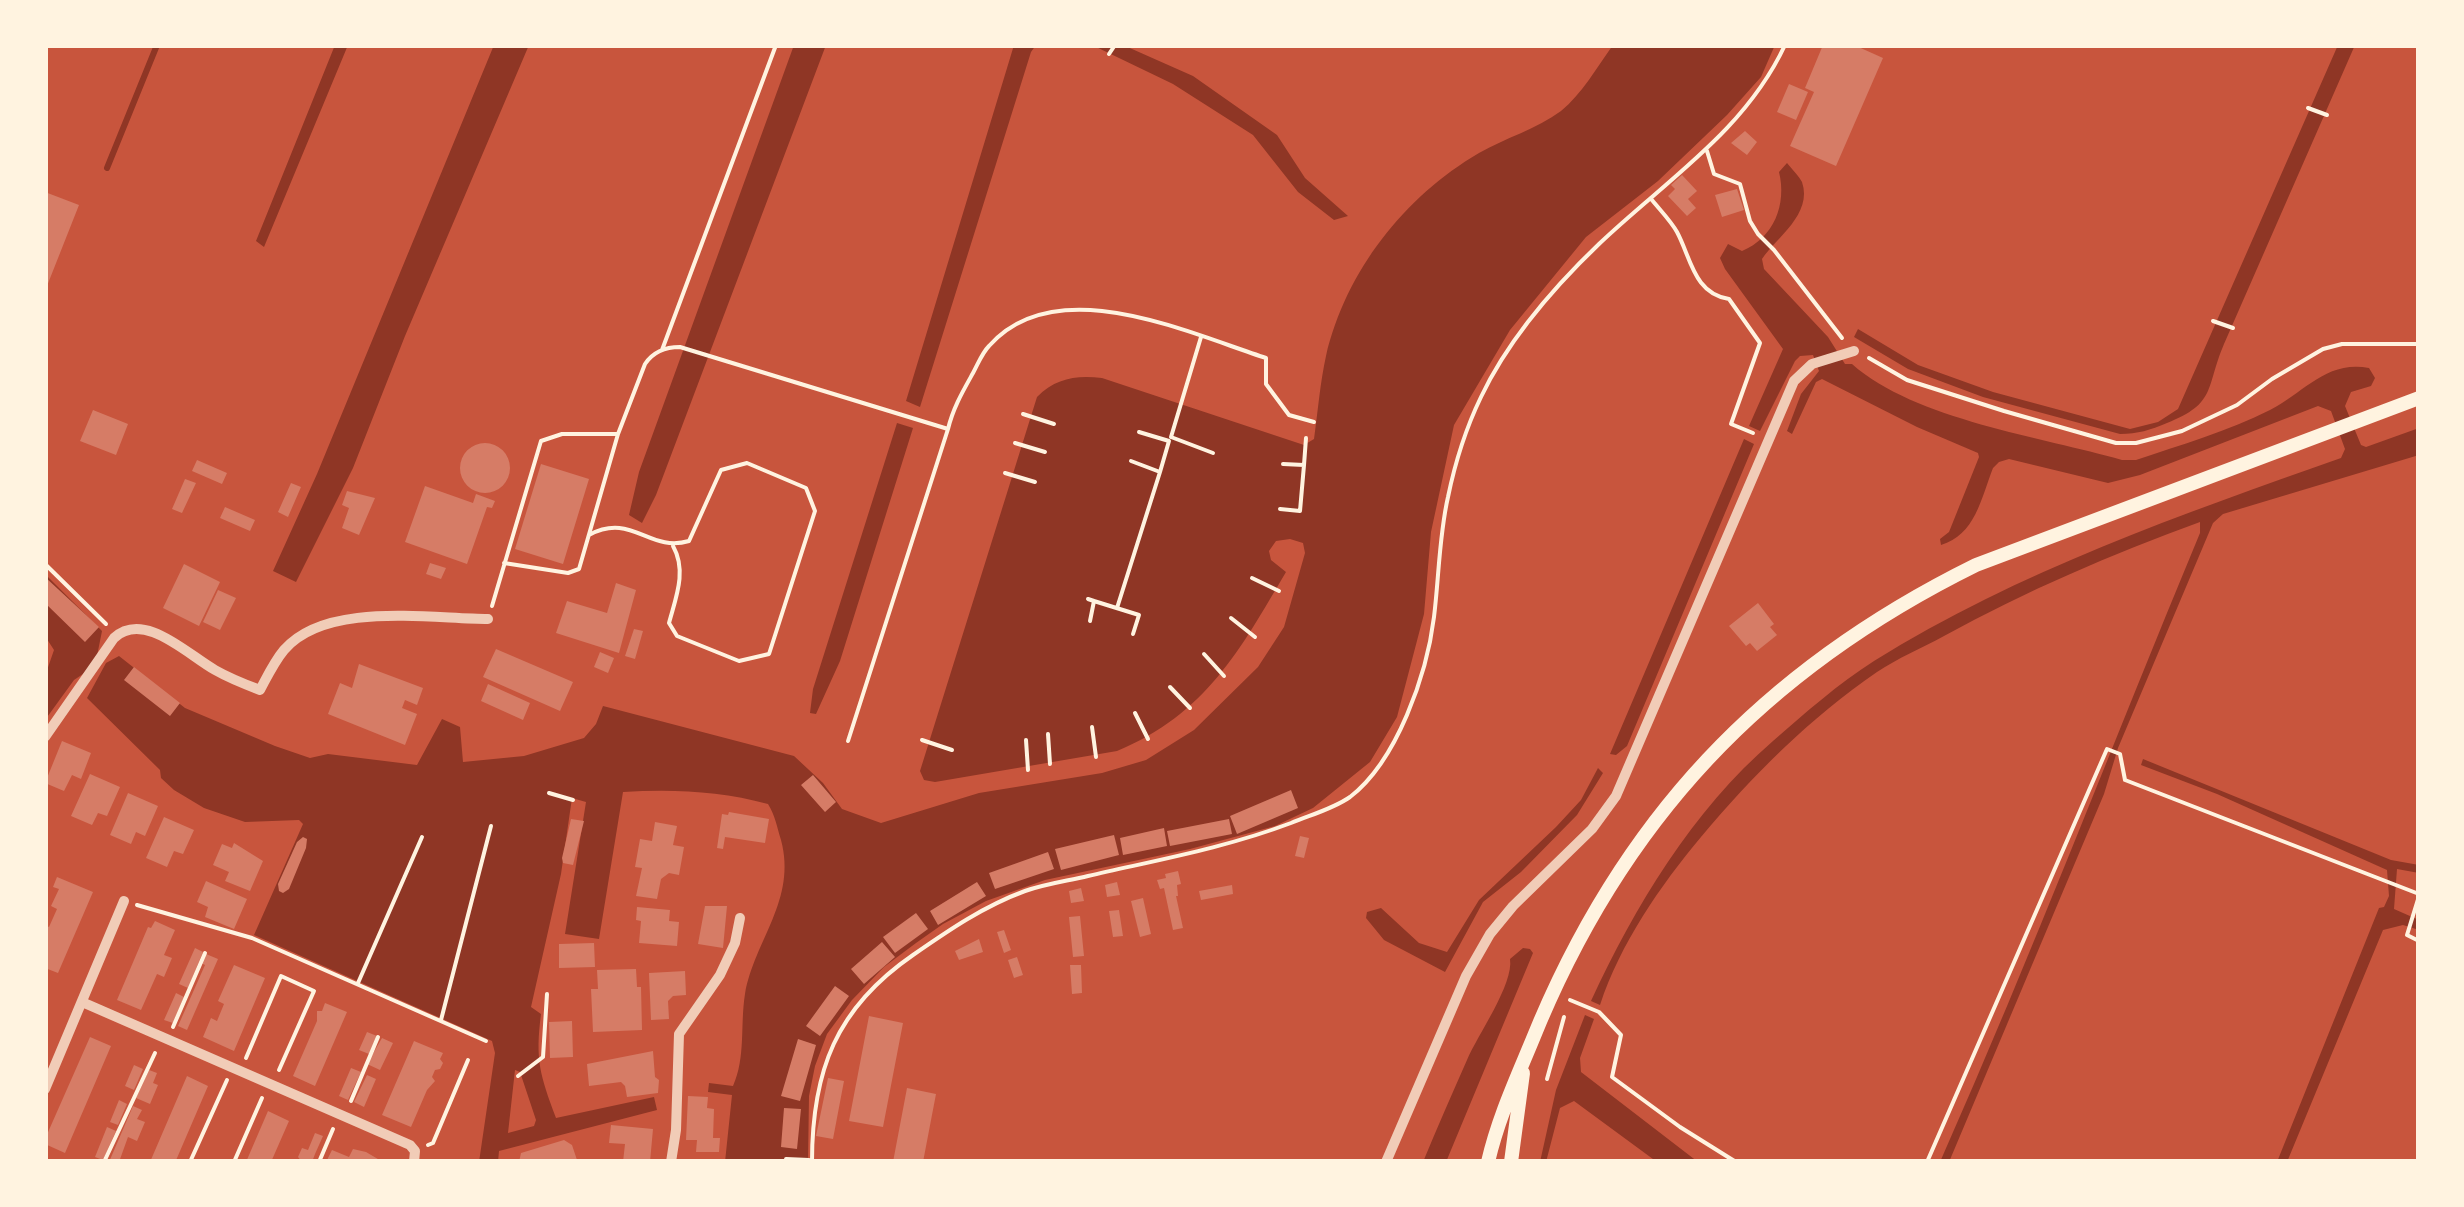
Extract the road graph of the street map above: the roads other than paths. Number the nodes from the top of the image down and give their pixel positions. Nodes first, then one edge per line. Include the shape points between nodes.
1 (1848, 352) road end
2 (2419, 398) edge
3 (488, 618) road end
4 (45, 737) edge
5 (124, 901) road end
6 (740, 918) dead end
7 (82, 1002) junction
8 (1525, 1058) junction
9 (45, 1089) edge
10 (414, 1157) edge
11 (671, 1162) edge
12 (1386, 1162) edge
13 (1488, 1162) edge
14 (1511, 1162) edge

1 - 12 street via 1812,364 1794,381 1616,796 1490,934
2 - 8 main road via 1976,564 1922,591 1798,673 1712,752 1632,850 1552,991
3 - 4 street via 339,620 294,640 260,690 135,628 117,634
5 - 7 street
6 - 11 street via 720,975 679,1034
7 - 9 street
7 - 10 street via 410,1146
8 - 13 main road
8 - 14 main road

